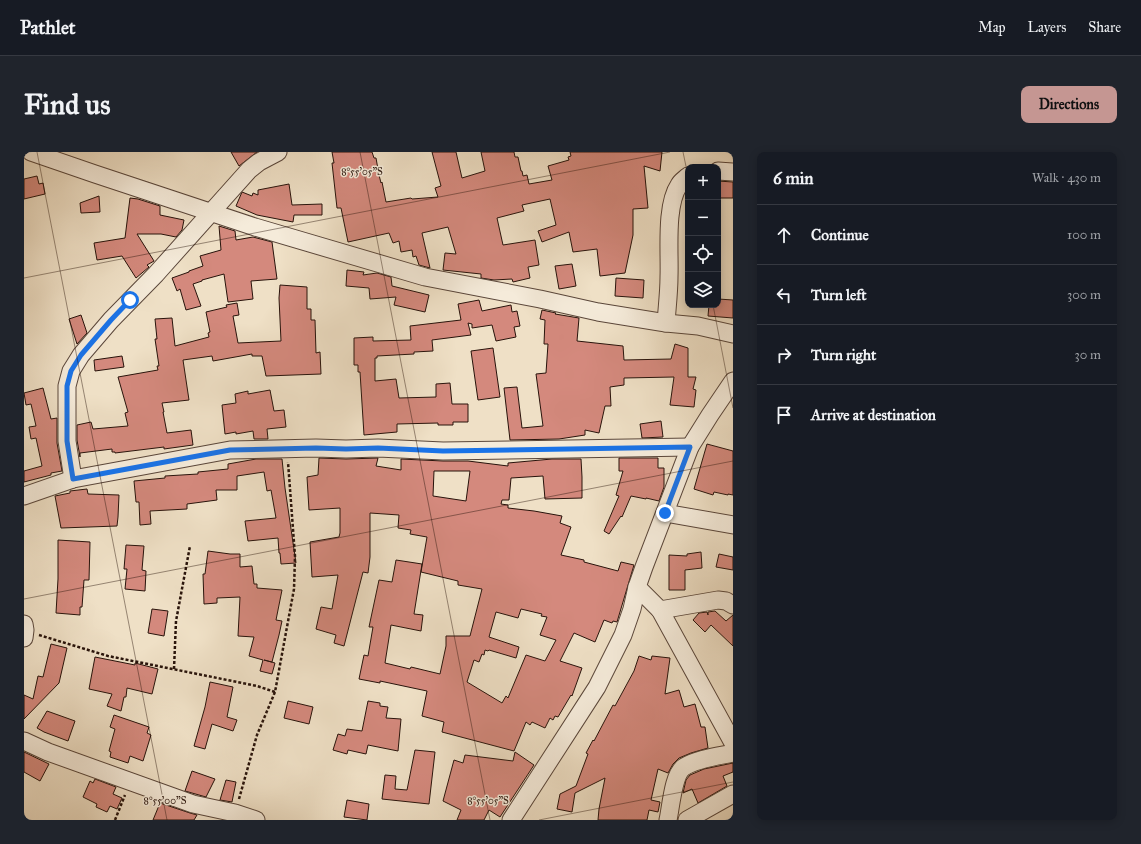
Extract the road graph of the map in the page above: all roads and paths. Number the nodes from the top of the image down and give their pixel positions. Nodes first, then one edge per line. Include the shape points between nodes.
1 (278, 152) edge
2 (37, 154) edge
3 (24, 162) edge
4 (721, 171) edge
5 (733, 172) edge
6 (685, 179) edge
7 (211, 213) junction
8 (666, 323) junction
9 (733, 334) edge
10 (733, 381) edge
11 (690, 447) junction
12 (287, 449) junction
13 (73, 479) junction
14 (24, 496) edge
15 (665, 513) junction
16 (733, 525) edge
17 (190, 546) dead end
18 (637, 588) junction
19 (733, 605) edge
20 (660, 610) junction
21 (24, 631) edge
22 (174, 669) junction
23 (275, 692) junction
24 (24, 741) edge
25 (733, 743) edge
26 (733, 753) edge
27 (130, 781) junction
28 (733, 794) edge
29 (235, 813) junction
30 (115, 820) edge
31 (256, 820) edge
32 (511, 820) edge
33 (668, 820) edge
34 (686, 820) edge

1 - 7 street via 249,170
2 - 3 street
2 - 7 street
4 - 5 street
6 - 8 street via 679,184 672,204
7 - 8 street via 425,276 598,312
7 - 13 street via 111,320 81,355 71,371 67,386 67,441
8 - 9 street via 698,326
10 - 11 street
11 - 12 street via 450,451 378,448
11 - 15 street
12 - 13 street via 230,450
12 - 23 path via 295,556 294,589
13 - 14 street
15 - 16 street
15 - 18 street
17 - 22 path via 176,621
18 - 20 street
18 - 32 street via 623,635 597,687
19 - 20 street via 718,600
20 - 25 street
21 - 22 path via 108,656
22 - 23 path
23 - 29 path via 257,735
24 - 27 street
26 - 33 street via 693,762 683,767 675,782
27 - 29 street via 193,804
27 - 30 path
28 - 34 street
29 - 31 street

